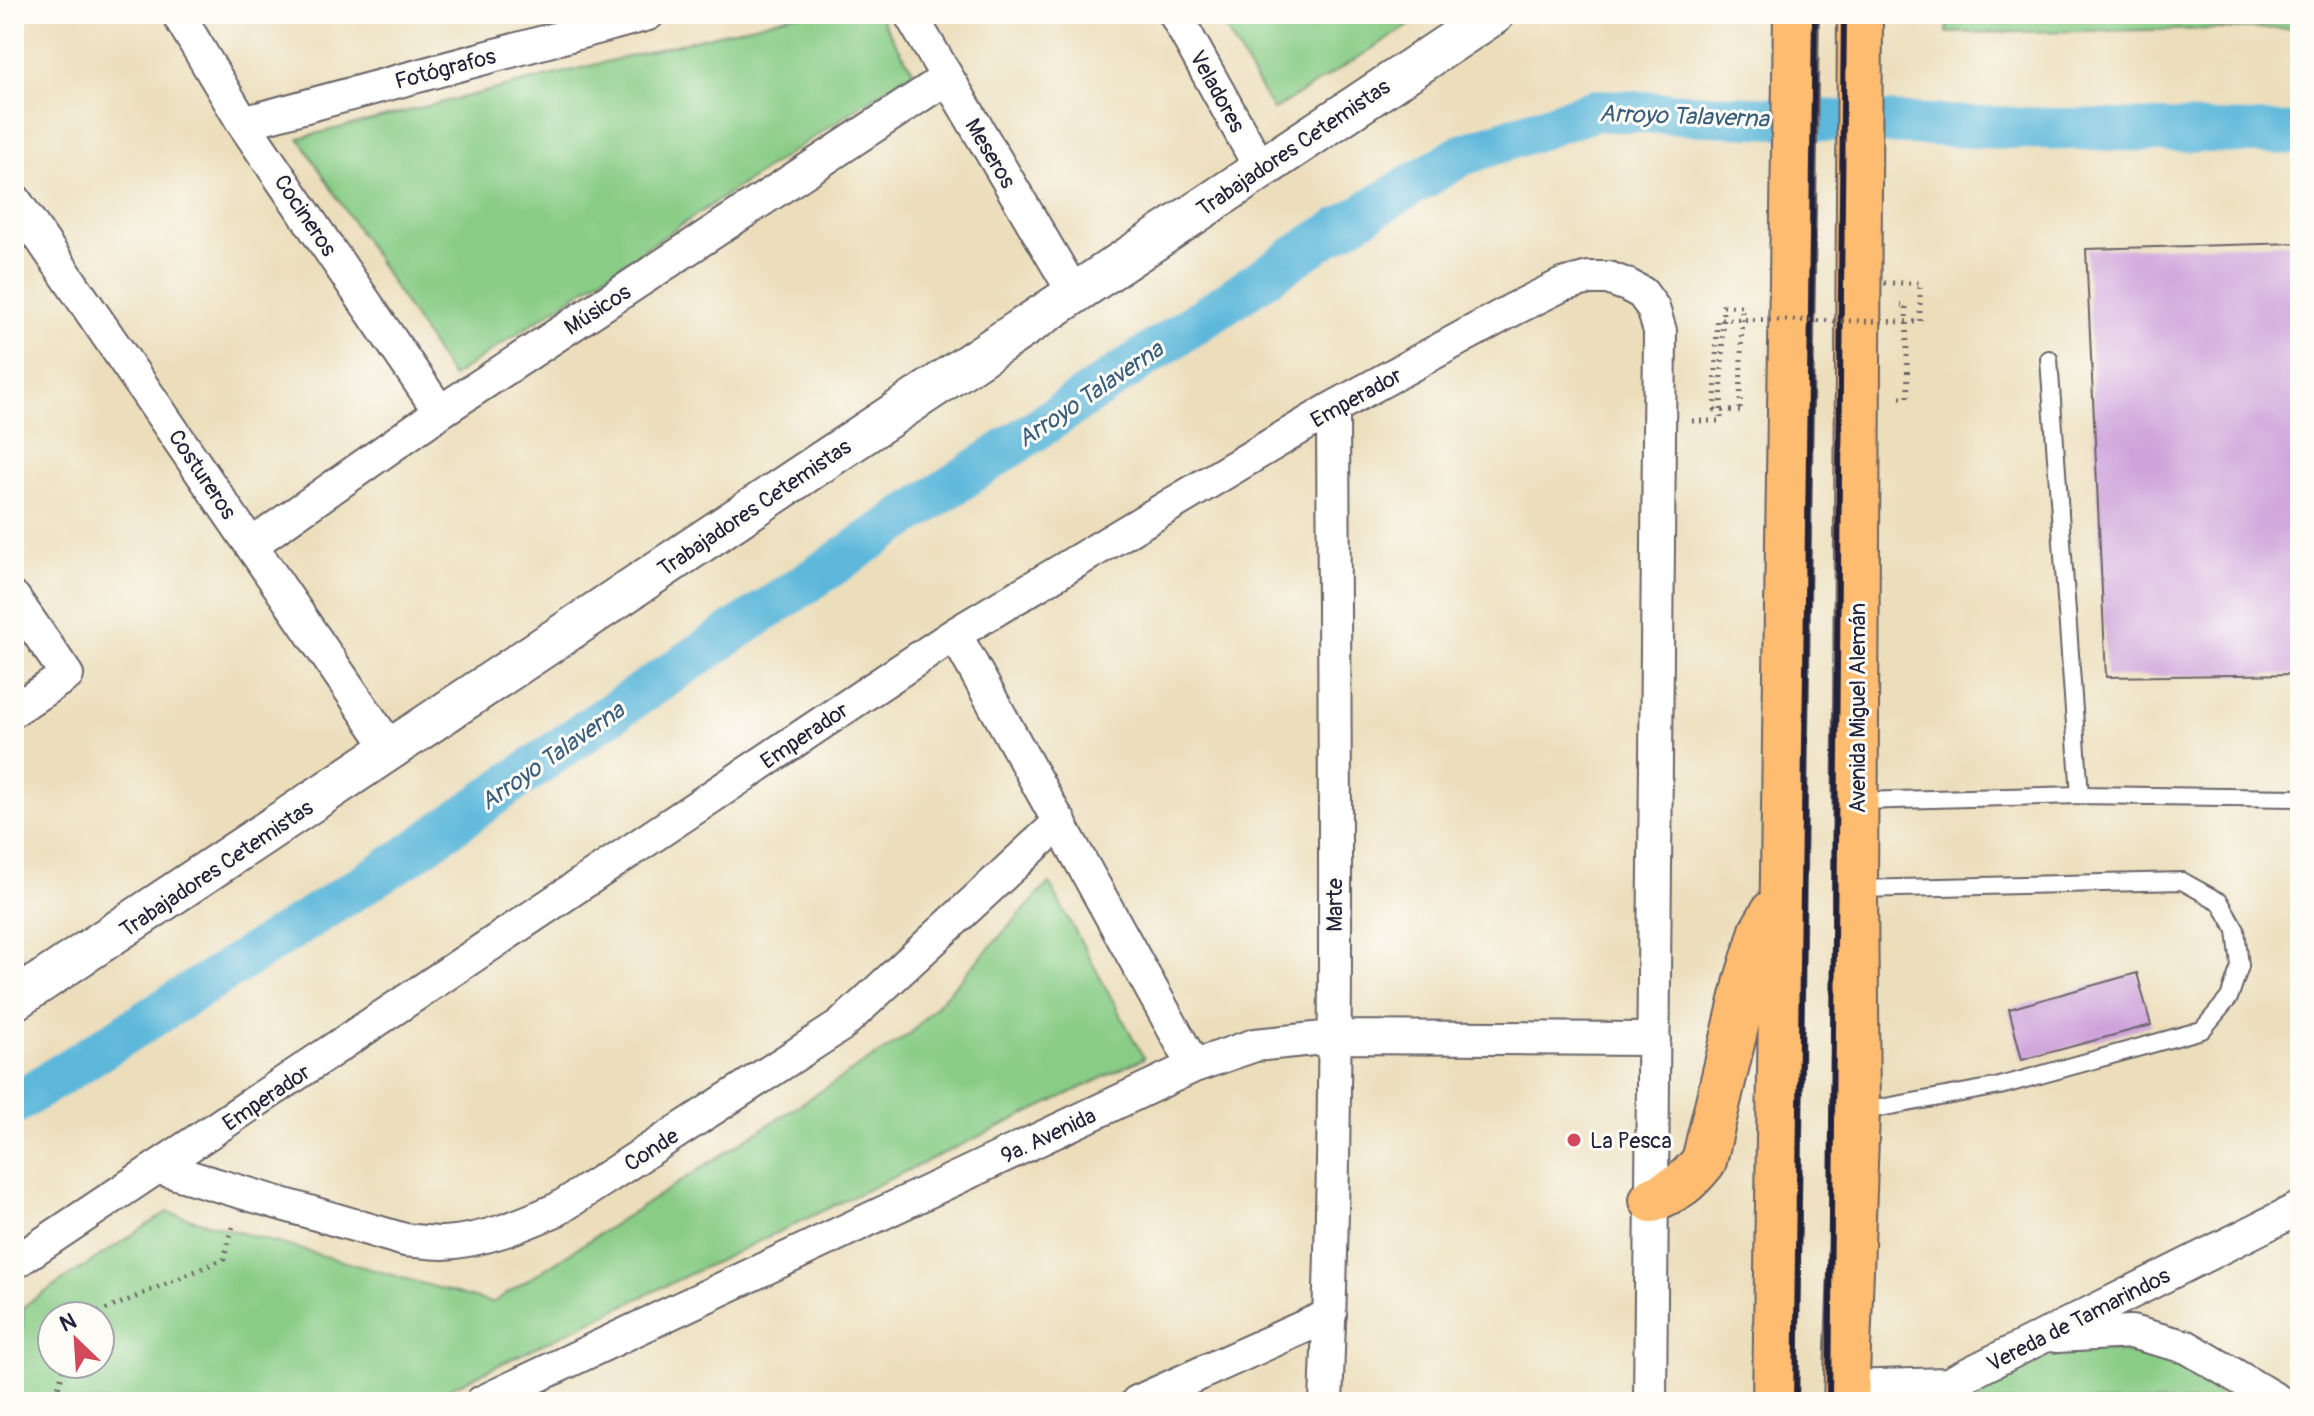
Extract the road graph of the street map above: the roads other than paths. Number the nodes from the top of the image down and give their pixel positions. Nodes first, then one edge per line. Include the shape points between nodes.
1 (178, 14) edge
2 (648, 14) edge
3 (910, 14) edge
4 (1175, 14) edge
5 (1494, 14) edge
6 (1860, 22) edge
7 (1796, 23) edge
8 (947, 78) junction
9 (243, 123) junction
10 (1261, 169) junction
11 (14, 199) edge
12 (1074, 293) junction
13 (2049, 359) dead end
14 (1333, 408) junction
15 (440, 412) junction
16 (251, 545) junction
17 (14, 598) edge
18 (955, 634) junction
19 (14, 710) edge
20 (392, 751) junction
21 (2080, 795) junction
22 (2300, 798) edge
23 (1856, 801) junction
24 (1060, 822) junction
25 (1855, 889) junction
26 (1783, 896) junction
27 (14, 1000) edge
28 (1334, 1037) junction
29 (1654, 1039) junction
30 (1194, 1066) junction
31 (1857, 1112) junction
32 (159, 1168) junction
33 (1652, 1200) junction
34 (2300, 1208) edge
35 (14, 1263) edge
36 (1330, 1315) junction
37 (2042, 1337) junction
38 (1948, 1393) edge
39 (1846, 1394) edge
40 (482, 1402) edge
41 (1137, 1402) edge
42 (1326, 1402) edge
43 (1650, 1402) edge
44 (1775, 1402) edge
45 (2280, 1402) edge

1 - 9 street, Cocineros
2 - 9 street, Fotógrafos
3 - 8 street, Meseros
4 - 10 street, Veladores
5 - 10 street, Trabajadores Cetemistas
6 - 23 highway, Avenida Miguel Alemán via 1872,288
7 - 26 highway
8 - 12 street, Meseros
8 - 15 street, Músicos
9 - 15 street, Cocineros
10 - 12 street, Trabajadores Cetemistas
11 - 16 street, Costureros
12 - 20 street, Trabajadores Cetemistas
13 - 21 lane
14 - 18 street, Emperador
14 - 28 street, Marte
14 - 29 street, Emperador via 1562,285 1608,278 1642,293 1653,308 1660,331
15 - 16 street, Músicos
16 - 20 street, Costureros
17 - 19 street via 67,675
18 - 24 street
18 - 32 street, Emperador
20 - 27 street, Trabajadores Cetemistas
21 - 22 lane
21 - 23 lane
23 - 25 highway, Avenida Miguel Alemán
24 - 30 street
24 - 32 street, Conde via 840,1026 558,1209 516,1227 443,1243 405,1240
25 - 31 highway, Avenida Miguel Alemán
25 - 31 lane via 2182,881 2220,902 2236,930 2240,966 2229,998 2202,1030 2000,1086
26 - 33 highway via 1754,955 1704,1161 1681,1187
26 - 44 highway
28 - 29 street, 9a. Avenida
28 - 30 street, 9a. Avenida via 1255,1045
28 - 36 street, Marte
29 - 33 street
30 - 40 street, 9a. Avenida
31 - 39 highway, Avenida Miguel Alemán
32 - 35 street, Emperador
33 - 43 street
34 - 37 street, Vereda de Tamarindos
36 - 41 street
36 - 42 street, Marte
37 - 38 street, Vereda de Tamarindos
37 - 45 street via 2131,1332 2187,1347
38 - 39 street, Vereda de Tamarindos

